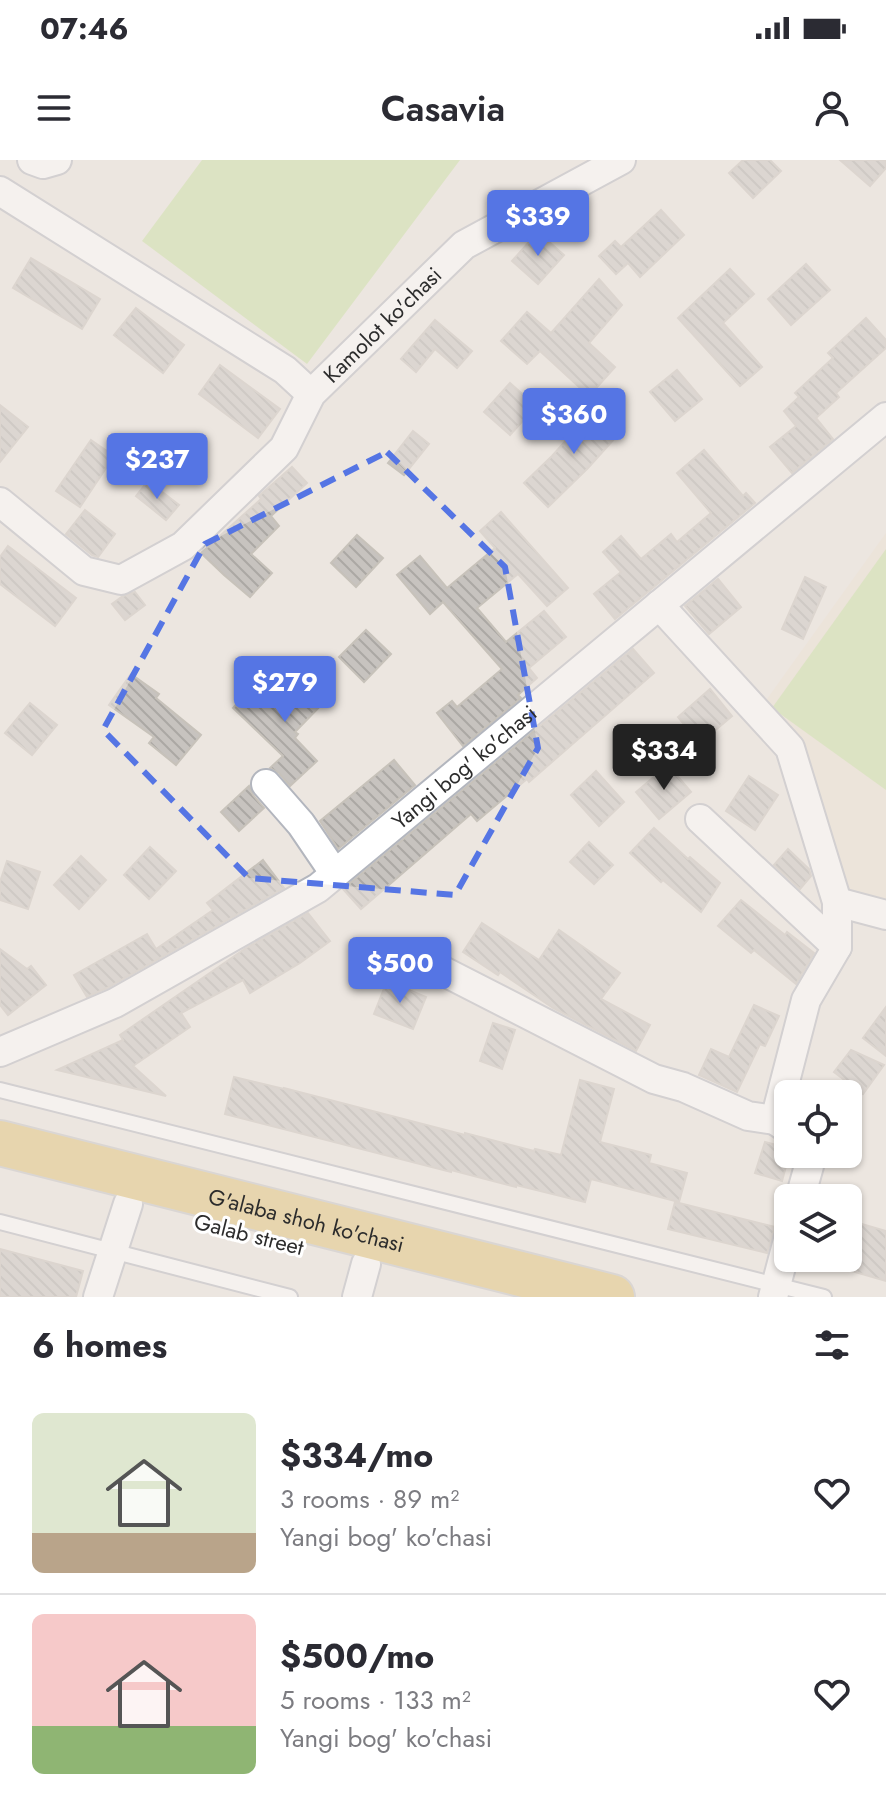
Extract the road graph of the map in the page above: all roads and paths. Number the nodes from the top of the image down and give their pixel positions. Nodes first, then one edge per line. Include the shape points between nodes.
1 (32, 160) edge
2 (57, 160) edge
3 (621, 160) edge
4 (0, 191) edge
5 (311, 394) junction
6 (886, 417) edge
7 (0, 502) edge
8 (659, 605) junction
9 (266, 784) dead end
10 (700, 819) dead end
11 (335, 874) junction
12 (837, 902) junction
13 (886, 915) edge
14 (837, 947) junction
15 (441, 970) dead end
16 (0, 1052) edge
17 (790, 1080) edge
18 (0, 1090) edge
19 (774, 1122) edge
20 (0, 1143) edge
21 (0, 1172) edge
22 (125, 1180) junction
23 (0, 1222) edge
24 (113, 1251) junction
25 (362, 1280) edge
26 (774, 1291) edge
27 (98, 1297) edge
28 (290, 1297) edge
29 (498, 1297) edge
30 (612, 1297) edge
31 (824, 1297) edge

1 - 2 street
3 - 5 street, Kamolot ko'chasi via 464,245
4 - 5 street via 285,370
5 - 7 street, Kamolot ko'chasi via 284,448 183,546 121,580 84,571
6 - 8 street, Yangi bog' ko'chasi
8 - 11 street, Yangi bog' ko'chasi
8 - 12 street via 790,748
9 - 11 street
10 - 14 street
11 - 16 street, Yangi bog' ko'chasi via 115,1003
12 - 13 street
12 - 14 street
14 - 17 street via 806,1000
15 - 19 street via 654,1079
18 - 26 lane
20 - 22 main road, G'alaba shoh ko'chasi
21 - 22 main road, Galab street
22 - 24 street
22 - 25 main road, Galab street
22 - 30 main road, G'alaba shoh ko'chasi via 246,1197
23 - 24 lane
24 - 27 street
24 - 28 lane
25 - 29 main road, Galab street
26 - 31 lane

